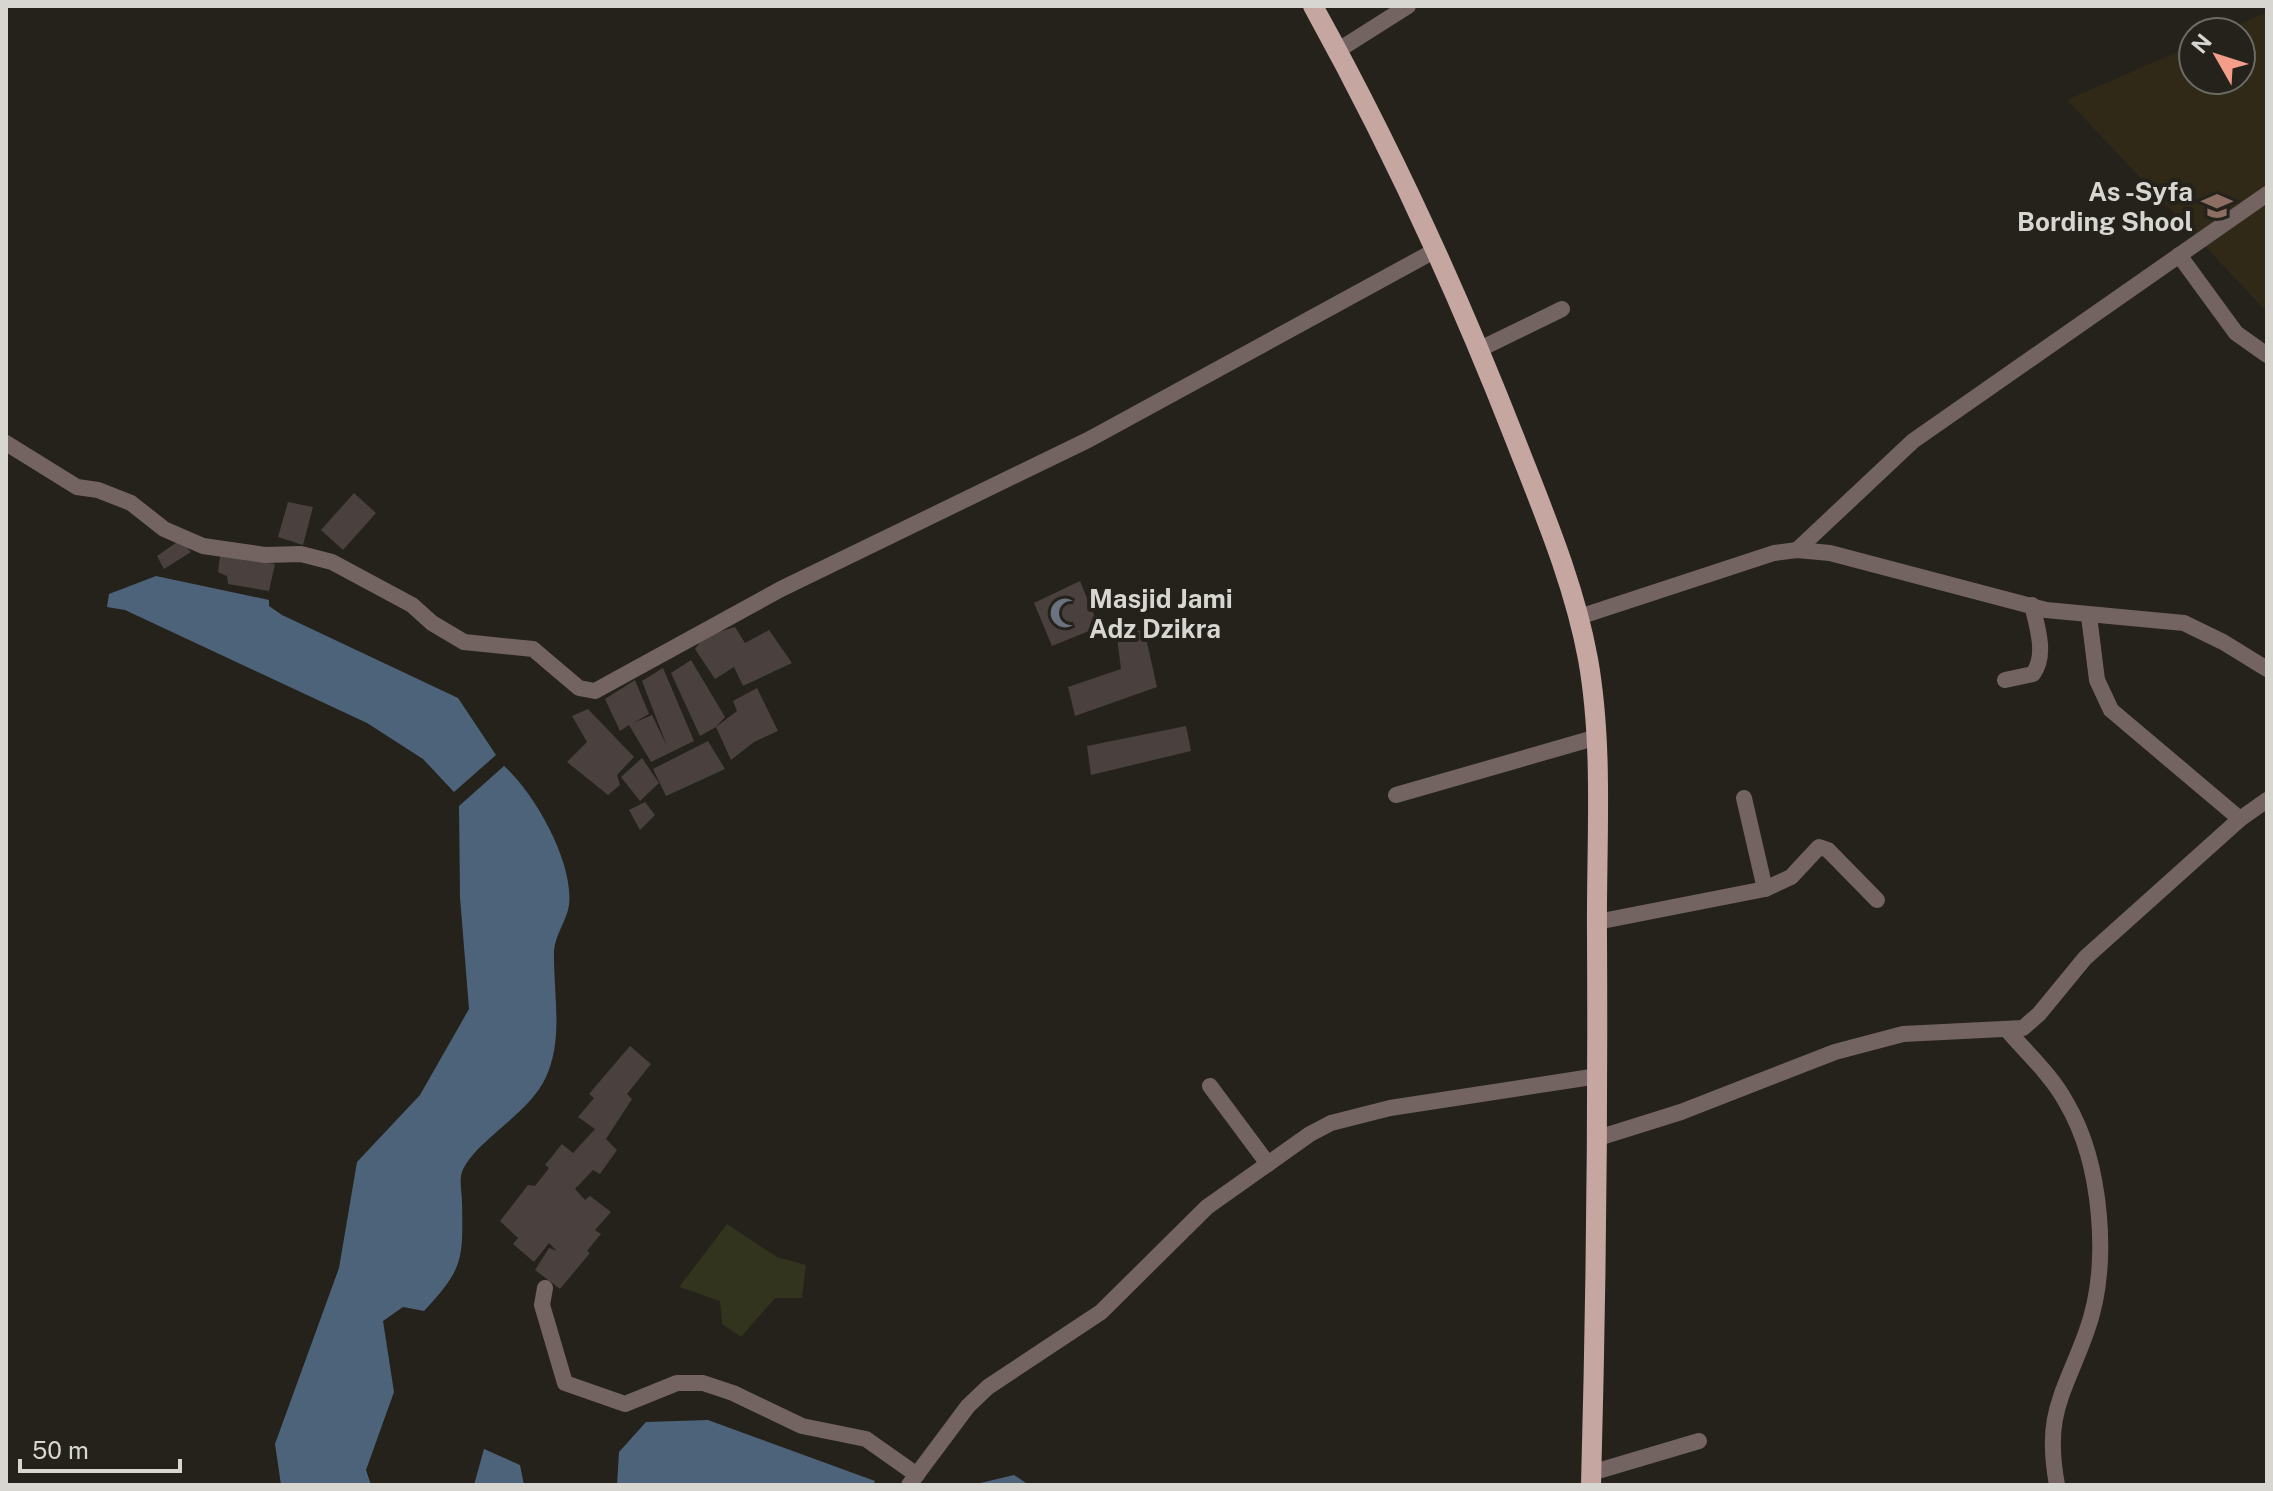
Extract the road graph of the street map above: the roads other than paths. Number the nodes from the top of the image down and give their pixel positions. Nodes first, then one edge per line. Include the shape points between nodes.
1 (1313, 6) edge
2 (1408, 6) edge
3 (1337, 51) junction
4 (2267, 194) edge
5 (1436, 250) junction
6 (2179, 255) junction
7 (1562, 309) dead end
8 (1480, 349) junction
9 (2267, 355) edge
10 (6, 443) edge
11 (1797, 550) junction
12 (2032, 605) junction
13 (2089, 616) junction
14 (1579, 617) junction
15 (2267, 669) edge
16 (2005, 680) dead end
17 (1594, 738) junction
18 (1396, 795) dead end
19 (1744, 798) dead end
20 (2267, 800) edge
21 (2240, 819) junction
22 (1765, 889) junction
23 (1877, 900) dead end
24 (1597, 922) junction
25 (2008, 1031) junction
26 (1598, 1076) junction
27 (1210, 1086) dead end
28 (1598, 1138) junction
29 (1268, 1164) junction
30 (545, 1288) dead end
31 (1699, 1441) dead end
32 (1591, 1479) edge
33 (913, 1480) edge
34 (2057, 1485) edge

1 - 3 main road
2 - 3 street
3 - 5 main road
4 - 6 street
5 - 8 main road
5 - 10 street via 1088,440 781,589 595,691 579,688 533,649 464,642 412,605 332,562 190,541 131,503 77,487
6 - 9 street via 2236,333
6 - 11 street via 1913,441
7 - 8 street
8 - 14 main road via 1546,516
11 - 12 street via 1830,553
11 - 14 street
12 - 13 street
12 - 16 street via 2039,665 2033,674
13 - 15 street via 2184,623
13 - 21 street via 2097,680 2111,710
14 - 17 main road
17 - 18 street
17 - 24 main road
19 - 22 street
20 - 21 street
21 - 25 street via 2085,958 2028,1024
22 - 23 street via 1791,877 1819,847
22 - 24 street
24 - 26 main road
25 - 28 street via 1903,1034 1835,1052
25 - 34 street via 2065,1098 2085,1138 2097,1210 2095,1299 2053,1424 2050,1446
26 - 28 main road
26 - 29 street via 1350,1118 1310,1134
27 - 29 street
28 - 32 main road
29 - 33 street via 1180,1230 1101,1312 988,1387
30 - 33 street via 542,1305 565,1383 625,1404 677,1383 703,1383 802,1426 866,1439
31 - 32 street

